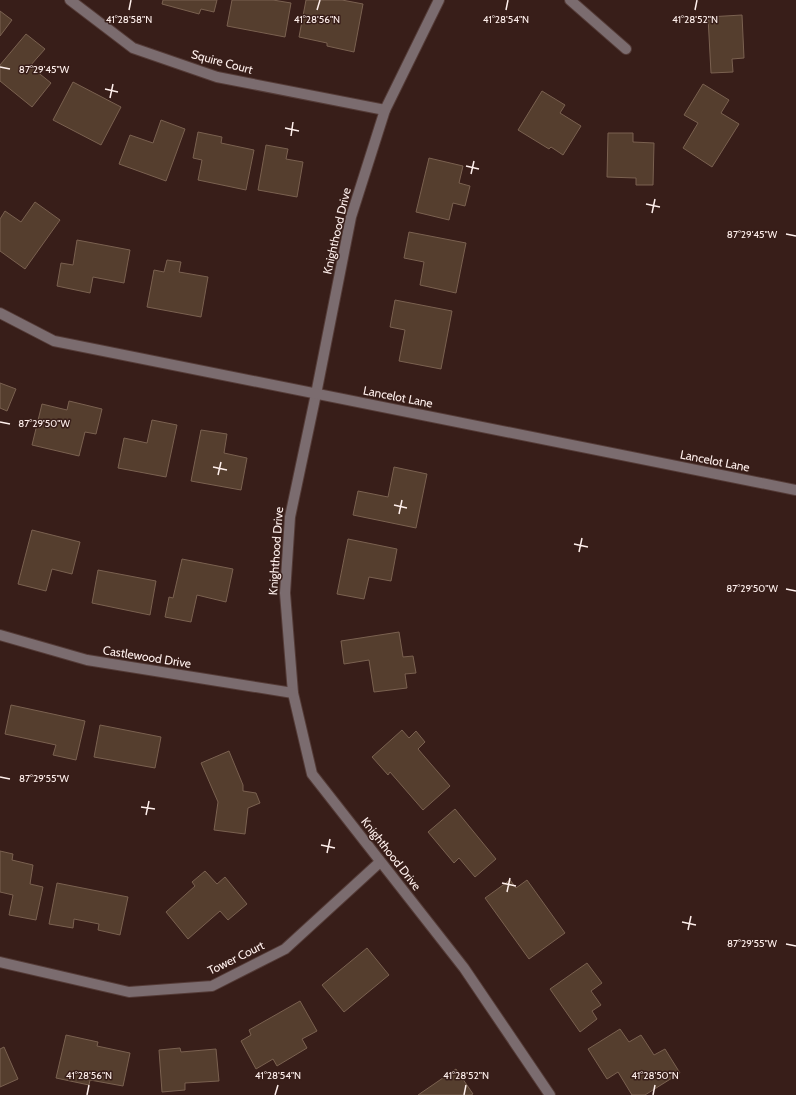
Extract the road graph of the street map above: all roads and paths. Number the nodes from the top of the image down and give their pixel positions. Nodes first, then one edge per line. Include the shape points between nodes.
1 (70, 0) edge
2 (440, 0) edge
3 (570, 0) edge
4 (626, 49) dead end
5 (385, 110) junction
6 (0, 313) edge
7 (316, 394) junction
8 (796, 490) edge
9 (0, 635) edge
10 (293, 693) junction
11 (380, 862) junction
12 (0, 962) edge
13 (550, 1095) edge

1 - 5 street, Squire Court via 133,48 217,77
2 - 5 street, Knighthood Drive
3 - 4 street
5 - 7 street, Knighthood Drive via 351,218
6 - 7 street, Lancelot Lane via 54,341
7 - 8 street, Lancelot Lane
7 - 10 street, Knighthood Drive via 290,517 285,593
9 - 10 street, Castlewood Drive via 87,660
10 - 11 street, Knighthood Drive via 312,774
11 - 12 street, Tower Court via 285,949 212,986 129,992
11 - 13 street, Knighthood Drive via 464,968

